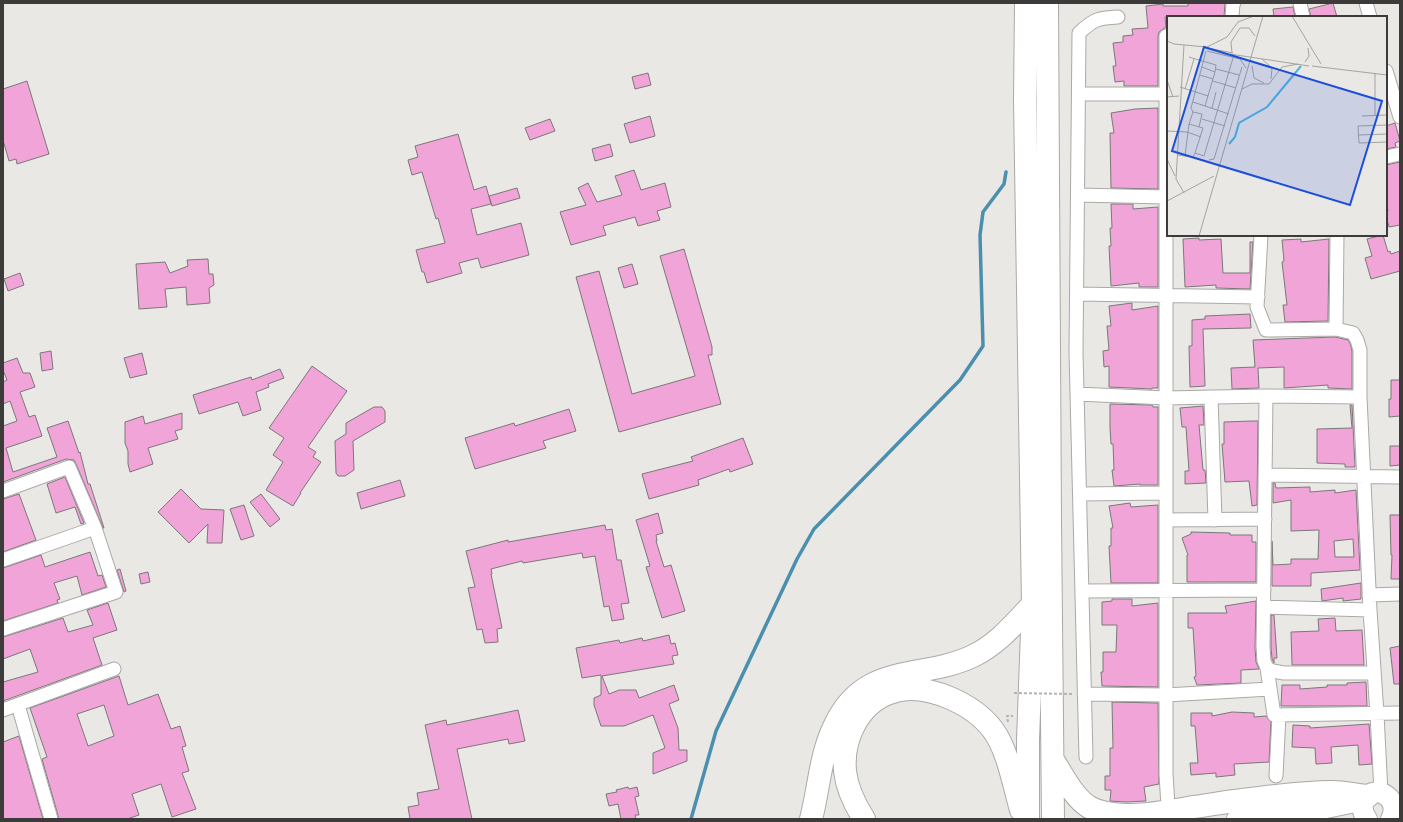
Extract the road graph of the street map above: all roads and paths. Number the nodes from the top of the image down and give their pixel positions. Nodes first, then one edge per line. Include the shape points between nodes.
1 (1026, 3) edge
2 (1047, 3) edge
3 (1234, 3) edge
4 (1300, 3) edge
5 (1366, 3) edge
6 (1232, 16) edge
7 (1303, 16) edge
8 (1370, 16) edge
9 (1118, 17) dead end
10 (1167, 36) edge
11 (1387, 74) edge
12 (1079, 94) junction
13 (1166, 94) junction
14 (1400, 117) edge
15 (1167, 124) edge
16 (1400, 154) edge
17 (1387, 157) edge
18 (1078, 195) junction
19 (1166, 197) junction
20 (1167, 229) edge
21 (1261, 236) edge
22 (1337, 236) edge
23 (1077, 294) junction
24 (1166, 295) junction
25 (1258, 297) junction
26 (1336, 329) junction
27 (1077, 394) junction
28 (1266, 396) junction
29 (1211, 397) junction
30 (1360, 397) junction
31 (1166, 398) junction
32 (1266, 475) junction
33 (1364, 477) junction
34 (1400, 478) edge
35 (3, 490) edge
36 (1166, 493) junction
37 (1080, 494) junction
38 (1265, 519) junction
39 (1166, 520) junction
40 (1215, 520) junction
41 (95, 528) junction
42 (3, 560) edge
43 (1166, 590) junction
44 (1264, 590) junction
45 (1082, 591) junction
46 (1400, 594) edge
47 (1369, 595) junction
48 (1033, 604) junction
49 (1264, 607) junction
50 (1370, 610) junction
51 (3, 630) edge
52 (1267, 668) junction
53 (114, 669) dead end
54 (1374, 673) junction
55 (1270, 690) junction
56 (1014, 693) dead end
57 (1079, 694) junction
58 (1166, 695) junction
59 (18, 705) junction
60 (3, 710) edge
61 (1400, 713) edge
62 (1377, 714) junction
63 (1279, 715) junction
64 (1086, 757) dead end
65 (1053, 760) junction
66 (1276, 776) dead end
67 (1378, 800) edge
68 (1168, 806) dead end
69 (1400, 818) edge
70 (51, 819) edge
71 (811, 819) edge
72 (864, 819) edge
73 (1024, 819) edge
74 (1028, 819) edge
75 (1054, 819) edge
76 (1237, 819) edge
77 (1391, 819) edge
78 (1395, 819) edge

1 - 48 highway
2 - 65 highway
3 - 6 street
4 - 7 street
5 - 8 street
9 - 12 street via 1092,22 1079,33
10 - 13 street
11 - 14 street
12 - 13 street
12 - 18 street
13 - 15 street
15 - 19 street
16 - 17 street
18 - 19 street
18 - 23 street
19 - 20 street
20 - 24 street
21 - 25 street
22 - 26 street
23 - 24 street
23 - 27 street
24 - 25 street
24 - 31 street
25 - 26 street via 1258,307 1266,330
26 - 30 street via 1353,333 1357,340 1360,350
27 - 31 street
27 - 37 street
28 - 29 street
28 - 30 street
28 - 32 street
29 - 31 street
29 - 40 street
30 - 33 street
31 - 36 street
32 - 33 street
32 - 38 street
33 - 34 street
33 - 47 street
35 - 41 street via 69,467
36 - 37 street
36 - 39 street
37 - 45 street
38 - 40 street
38 - 44 street
39 - 40 street
39 - 43 street
41 - 42 street
41 - 51 street via 116,592
43 - 44 street
43 - 45 street
43 - 58 street
44 - 49 street
45 - 57 street
46 - 47 street
47 - 50 street
48 - 71 highway via 1005,634 974,655 952,664 883,678 854,697 834,727 828,743
48 - 74 highway
49 - 50 street
49 - 52 street via 1263,647
50 - 54 street
52 - 54 street via 1284,672
52 - 55 street
53 - 59 street
54 - 62 street
55 - 58 street
55 - 63 street via 1274,715
56 - 57 path, bridge
57 - 58 street
57 - 64 street
58 - 68 street
59 - 60 street
59 - 70 street
61 - 62 street
62 - 63 street
62 - 67 street
63 - 66 street
65 - 67 highway via 1080,800 1100,812 1113,815 1126,816 1316,792 1342,792
65 - 75 highway
67 - 76 main road
67 - 77 main road via 1392,799 1395,808
69 - 78 main road
72 - 73 highway via 853,801 845,771 845,751 850,733 860,716 876,700 896,691 914,689 937,692 958,701 988,724 998,737 1004,752

